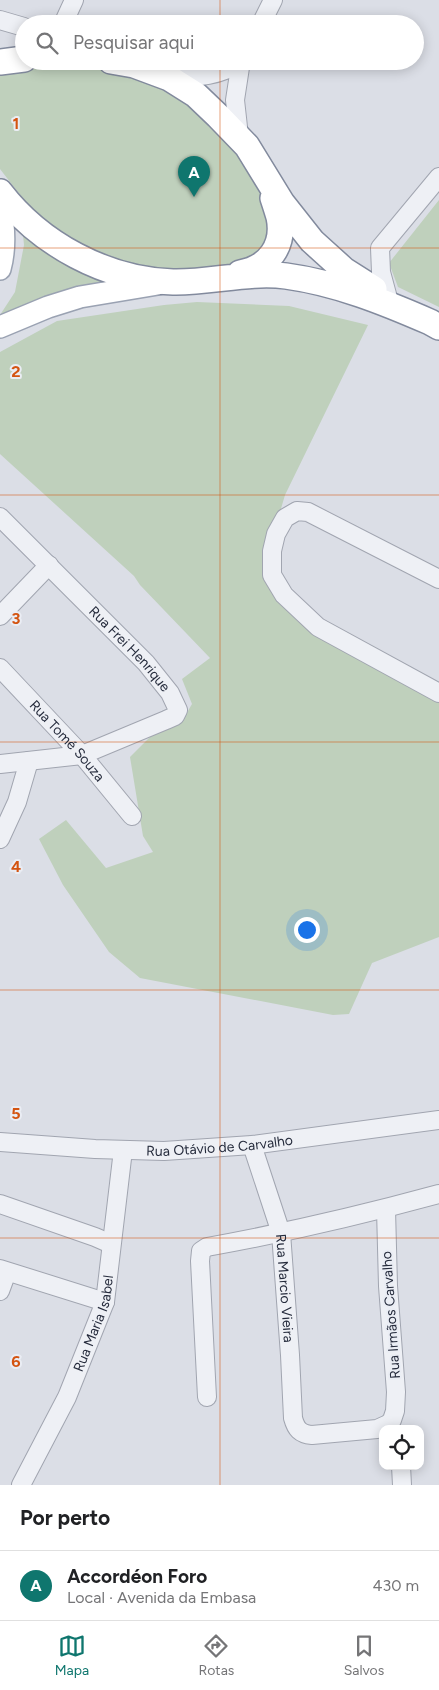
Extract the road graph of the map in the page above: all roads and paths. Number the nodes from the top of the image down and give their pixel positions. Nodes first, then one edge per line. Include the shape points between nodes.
1 (74, 0) edge
2 (273, 0) edge
3 (67, 15) edge
4 (266, 15) edge
5 (0, 20) edge
6 (15, 24) edge
7 (147, 70) edge
8 (226, 70) edge
9 (240, 70) edge
10 (169, 78) junction
11 (239, 136) junction
12 (265, 175) junction
13 (439, 177) edge
14 (0, 192) edge
15 (0, 209) edge
16 (0, 269) edge
17 (208, 279) junction
18 (173, 282) junction
19 (388, 298) junction
20 (429, 322) edge
21 (0, 327) edge
22 (0, 517) edge
23 (49, 565) junction
24 (439, 579) edge
25 (0, 616) edge
26 (0, 668) edge
27 (439, 694) edge
28 (82, 755) junction
29 (28, 762) junction
30 (0, 764) edge
31 (132, 816) dead end
32 (0, 839) edge
33 (439, 1120) edge
34 (0, 1142) edge
35 (252, 1145) junction
36 (123, 1150) junction
37 (439, 1194) edge
38 (0, 1204) edge
39 (386, 1209) junction
40 (281, 1234) junction
41 (111, 1244) junction
42 (4, 1270) edge
43 (0, 1291) edge
44 (105, 1302) junction
45 (207, 1397) dead end
46 (394, 1425) edge
47 (379, 1428) edge
48 (401, 1470) edge
49 (21, 1485) edge
50 (402, 1485) edge

1 - 3 street
2 - 4 street
5 - 6 street
7 - 10 highway
8 - 10 street
9 - 11 street via 235,100
10 - 11 highway via 196,95
11 - 12 highway
12 - 17 highway via 279,216 278,245 261,266 248,272
12 - 19 highway via 312,241 344,270
13 - 19 street via 380,248 381,272
14 - 18 highway via 31,226 86,260 120,273
15 - 16 main road via 4,249
17 - 18 highway
17 - 20 highway via 284,276 325,283 359,293
18 - 21 main road via 80,297
19 - 20 highway
22 - 23 street, Rua Frei Henrique
23 - 25 street
23 - 28 street, Rua Frei Henrique via 146,663 170,693 178,710 175,716
24 - 27 street via 308,512 297,512 285,518 276,534 272,551 272,575 277,586 318,627
26 - 28 street, Rua Tomé Souza
28 - 29 street
28 - 31 street, Rua Tomé Souza
29 - 30 street
29 - 32 street via 18,802
33 - 35 street, Rua Otávio de Carvalho
34 - 36 street, Rua Otávio de Carvalho
35 - 36 street, Rua Otávio de Carvalho via 164,1151
35 - 40 street, Rua Marcio Vieira
36 - 41 street, Rua Maria Isabel
37 - 39 street
38 - 41 street
39 - 40 street
39 - 46 street, Rua Irmãos Carvalho via 396,1392
40 - 45 street via 201,1251
40 - 47 street, Rua Marcio Vieira via 295,1426 300,1432 312,1435
41 - 44 street, Rua Maria Isabel
42 - 43 street
42 - 44 street
44 - 49 street, Rua Maria Isabel via 67,1397
48 - 50 street

